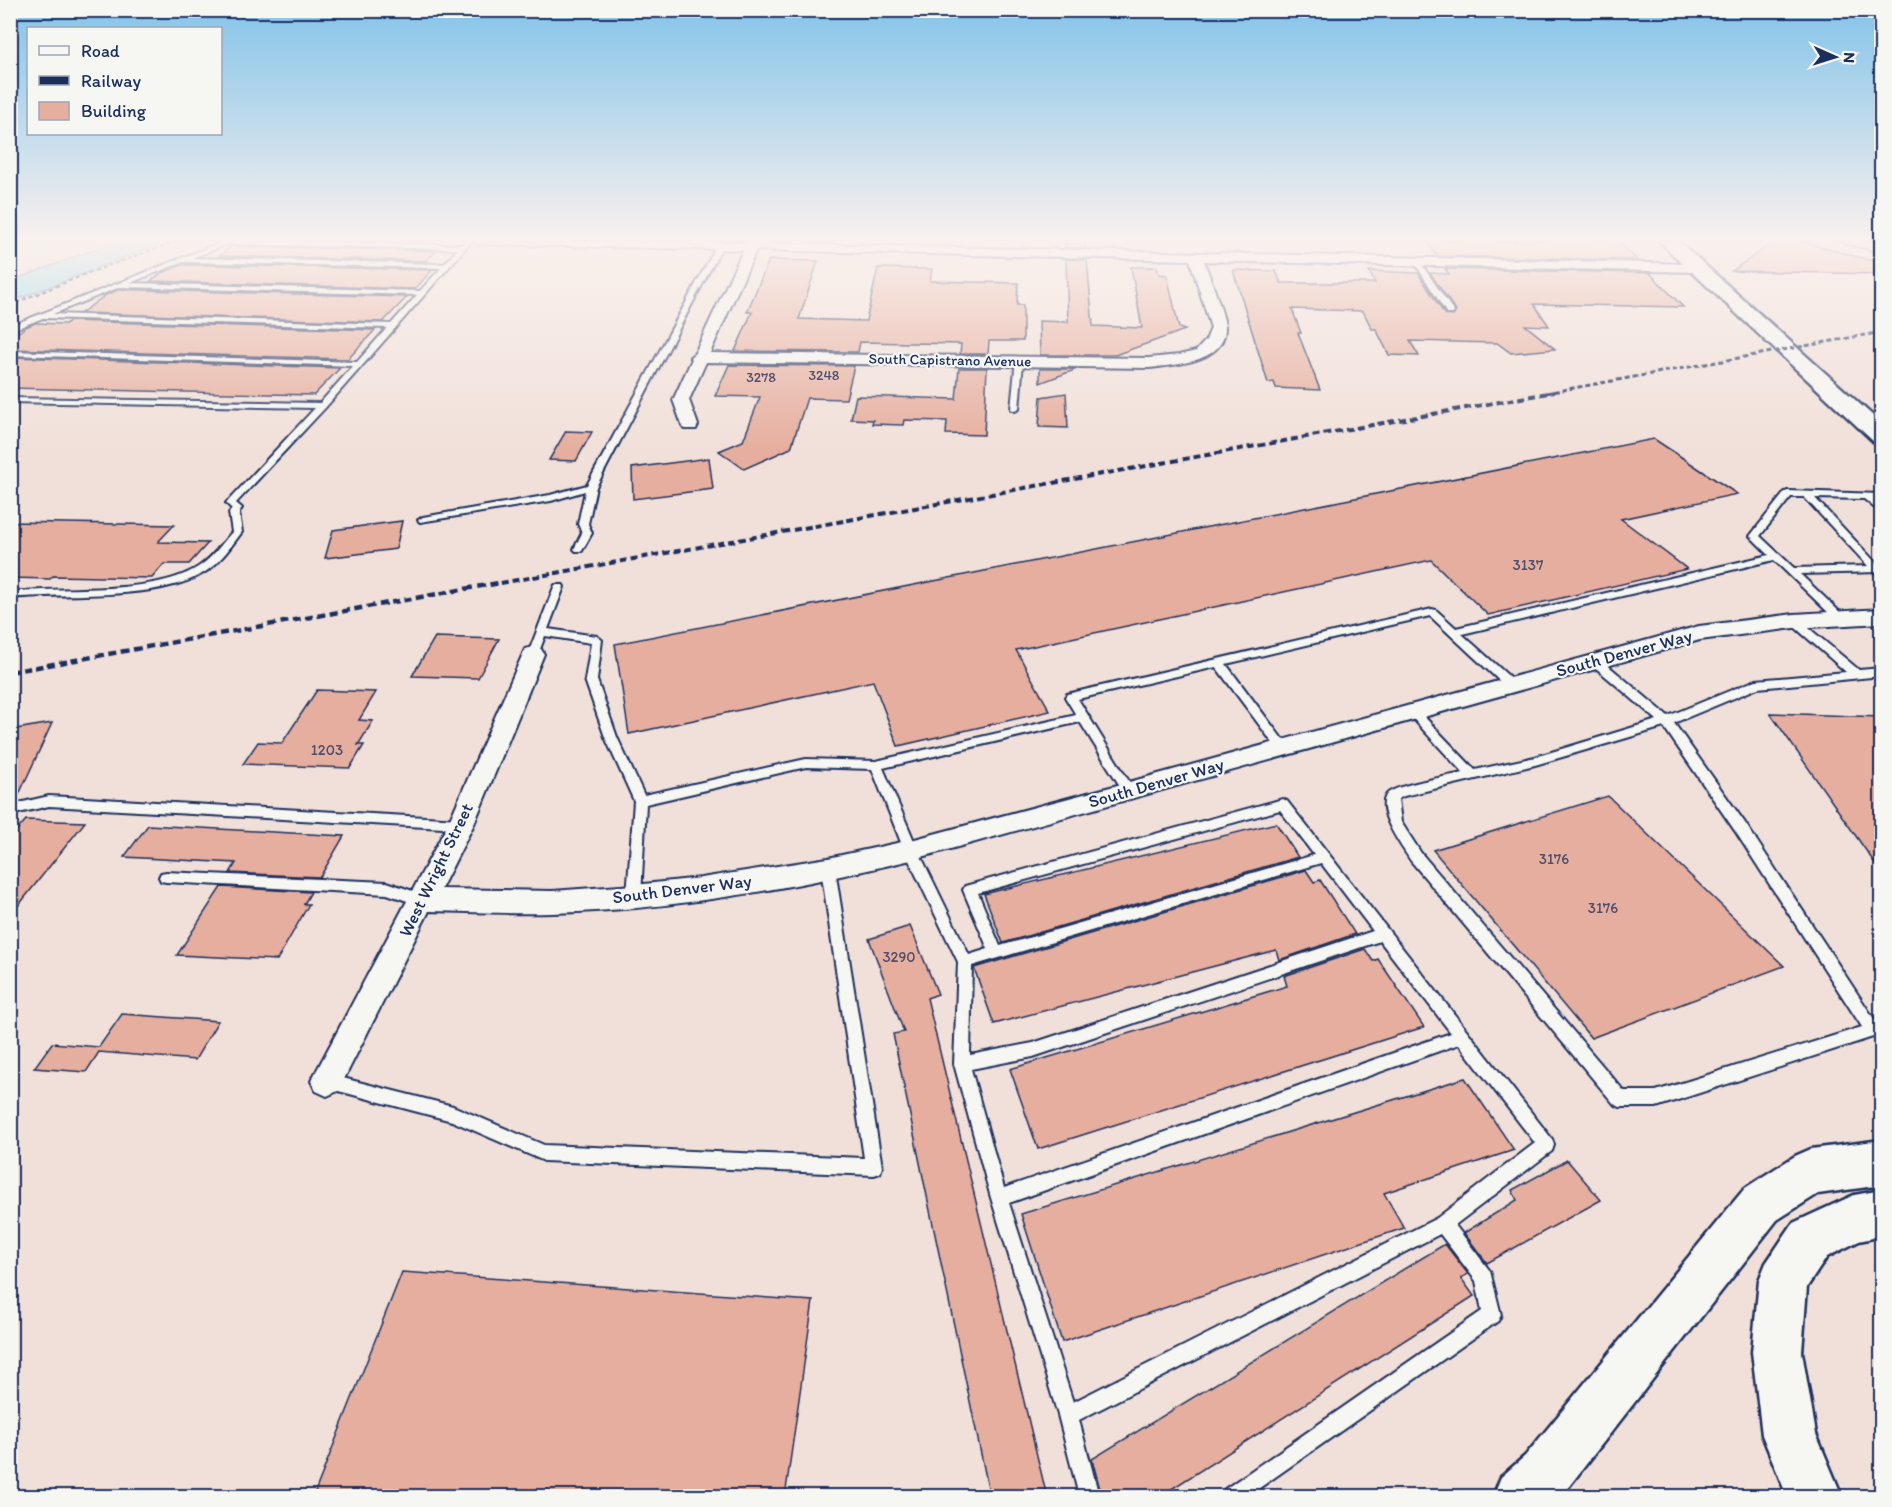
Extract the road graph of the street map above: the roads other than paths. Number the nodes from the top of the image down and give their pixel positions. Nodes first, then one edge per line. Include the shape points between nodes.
1 (55, 310) edge
2 (407, 310) edge
3 (685, 310) edge
4 (720, 310) edge
5 (1213, 310) edge
6 (1743, 310) edge
7 (41, 316) junction
8 (392, 326) junction
9 (10, 329) edge
10 (10, 353) edge
11 (698, 357) junction
12 (1019, 361) junction
13 (358, 364) junction
14 (10, 400) edge
15 (322, 406) junction
16 (1015, 410) dead end
17 (690, 424) dead end
18 (1881, 437) edge
19 (591, 487) junction
20 (1807, 495) junction
21 (1867, 497) junction
22 (1881, 497) edge
23 (1881, 511) edge
24 (423, 520) dead end
25 (579, 549) dead end
26 (1776, 556) junction
27 (1879, 569) edge
28 (1792, 571) junction
29 (559, 587) dead end
30 (10, 595) edge
31 (1881, 616) edge
32 (1839, 617) junction
33 (1794, 621) junction
34 (1454, 632) junction
35 (537, 643) junction
36 (1594, 660) junction
37 (1218, 662) junction
38 (1881, 672) edge
39 (1855, 673) junction
40 (1510, 684) junction
41 (1412, 711) junction
42 (1084, 717) junction
43 (1667, 722) junction
44 (1282, 747) junction
45 (876, 765) junction
46 (1473, 776) junction
47 (1129, 791) junction
48 (640, 801) junction
49 (10, 810) edge
50 (461, 824) junction
51 (911, 850) junction
52 (1324, 857) junction
53 (828, 869) junction
54 (166, 877) dead end
55 (634, 896) junction
56 (422, 900) junction
57 (1383, 934) junction
58 (996, 952) junction
59 (965, 962) junction
60 (1877, 1031) edge
61 (1462, 1036) junction
62 (962, 1064) junction
63 (327, 1081) joint
64 (1881, 1162) edge
65 (999, 1198) junction
66 (1881, 1213) edge
67 (1443, 1224) junction
68 (1068, 1414) junction
69 (1089, 1497) edge
70 (1232, 1497) edge
71 (1520, 1497) edge
72 (1814, 1497) edge

1 - 7 lane
2 - 8 lane
3 - 19 lane
4 - 11 street
5 - 12 street, South Capistrano Avenue via 1218,328 1213,341 1201,354 1180,360
6 - 18 street
7 - 8 lane
7 - 9 lane
8 - 13 lane
10 - 13 lane
11 - 12 street, South Capistrano Avenue
11 - 17 street via 681,400
12 - 16 lane
13 - 15 lane
14 - 15 lane
15 - 30 lane via 231,503 237,508 237,532 200,571 175,581 122,589
19 - 24 lane via 551,498
19 - 25 lane via 583,524 587,533
20 - 21 lane
20 - 26 lane via 1788,494 1755,536
20 - 27 lane
21 - 22 lane
21 - 23 lane
26 - 28 lane
26 - 34 lane
27 - 28 lane
28 - 32 lane
29 - 35 lane
31 - 32 street, South Denver Way
32 - 33 street, South Denver Way
33 - 36 street, South Denver Way via 1699,633
33 - 39 lane
34 - 37 lane via 1432,612
34 - 40 lane
35 - 48 lane via 597,640 591,680
35 - 50 street, West Wright Street
36 - 40 street, South Denver Way
36 - 43 lane
37 - 42 lane via 1071,697
37 - 44 lane
38 - 39 lane
39 - 43 lane via 1756,684
40 - 41 street, South Denver Way
41 - 44 street, South Denver Way
41 - 46 lane
42 - 45 lane
42 - 47 lane
43 - 46 lane
43 - 60 lane
44 - 47 street, South Denver Way
45 - 48 lane via 806,763
45 - 51 lane
46 - 60 lane via 1392,796 1389,812 1394,824 1416,857 1620,1099 1656,1100
47 - 51 street, South Denver Way
48 - 55 lane
49 - 50 lane via 49,801
50 - 56 street, West Wright Street
51 - 53 street, South Denver Way
51 - 59 lane
52 - 57 lane
52 - 58 lane
52 - 58 lane via 1283,804 970,890
53 - 55 street, South Denver Way
53 - 63 lane via 874,1167 544,1153 453,1114
54 - 56 lane via 387,888
55 - 56 street, South Denver Way via 552,902
56 - 63 street, West Wright Street
57 - 61 lane
57 - 62 lane via 1033,1050
58 - 59 lane
59 - 62 lane
61 - 65 lane
61 - 67 lane via 1546,1146
62 - 65 lane
64 - 71 street via 1811,1172 1761,1204 1544,1475
65 - 68 lane
66 - 72 street via 1854,1218 1810,1240 1783,1280 1776,1352 1789,1435
67 - 68 lane
67 - 70 lane via 1484,1277 1492,1315
68 - 69 lane

